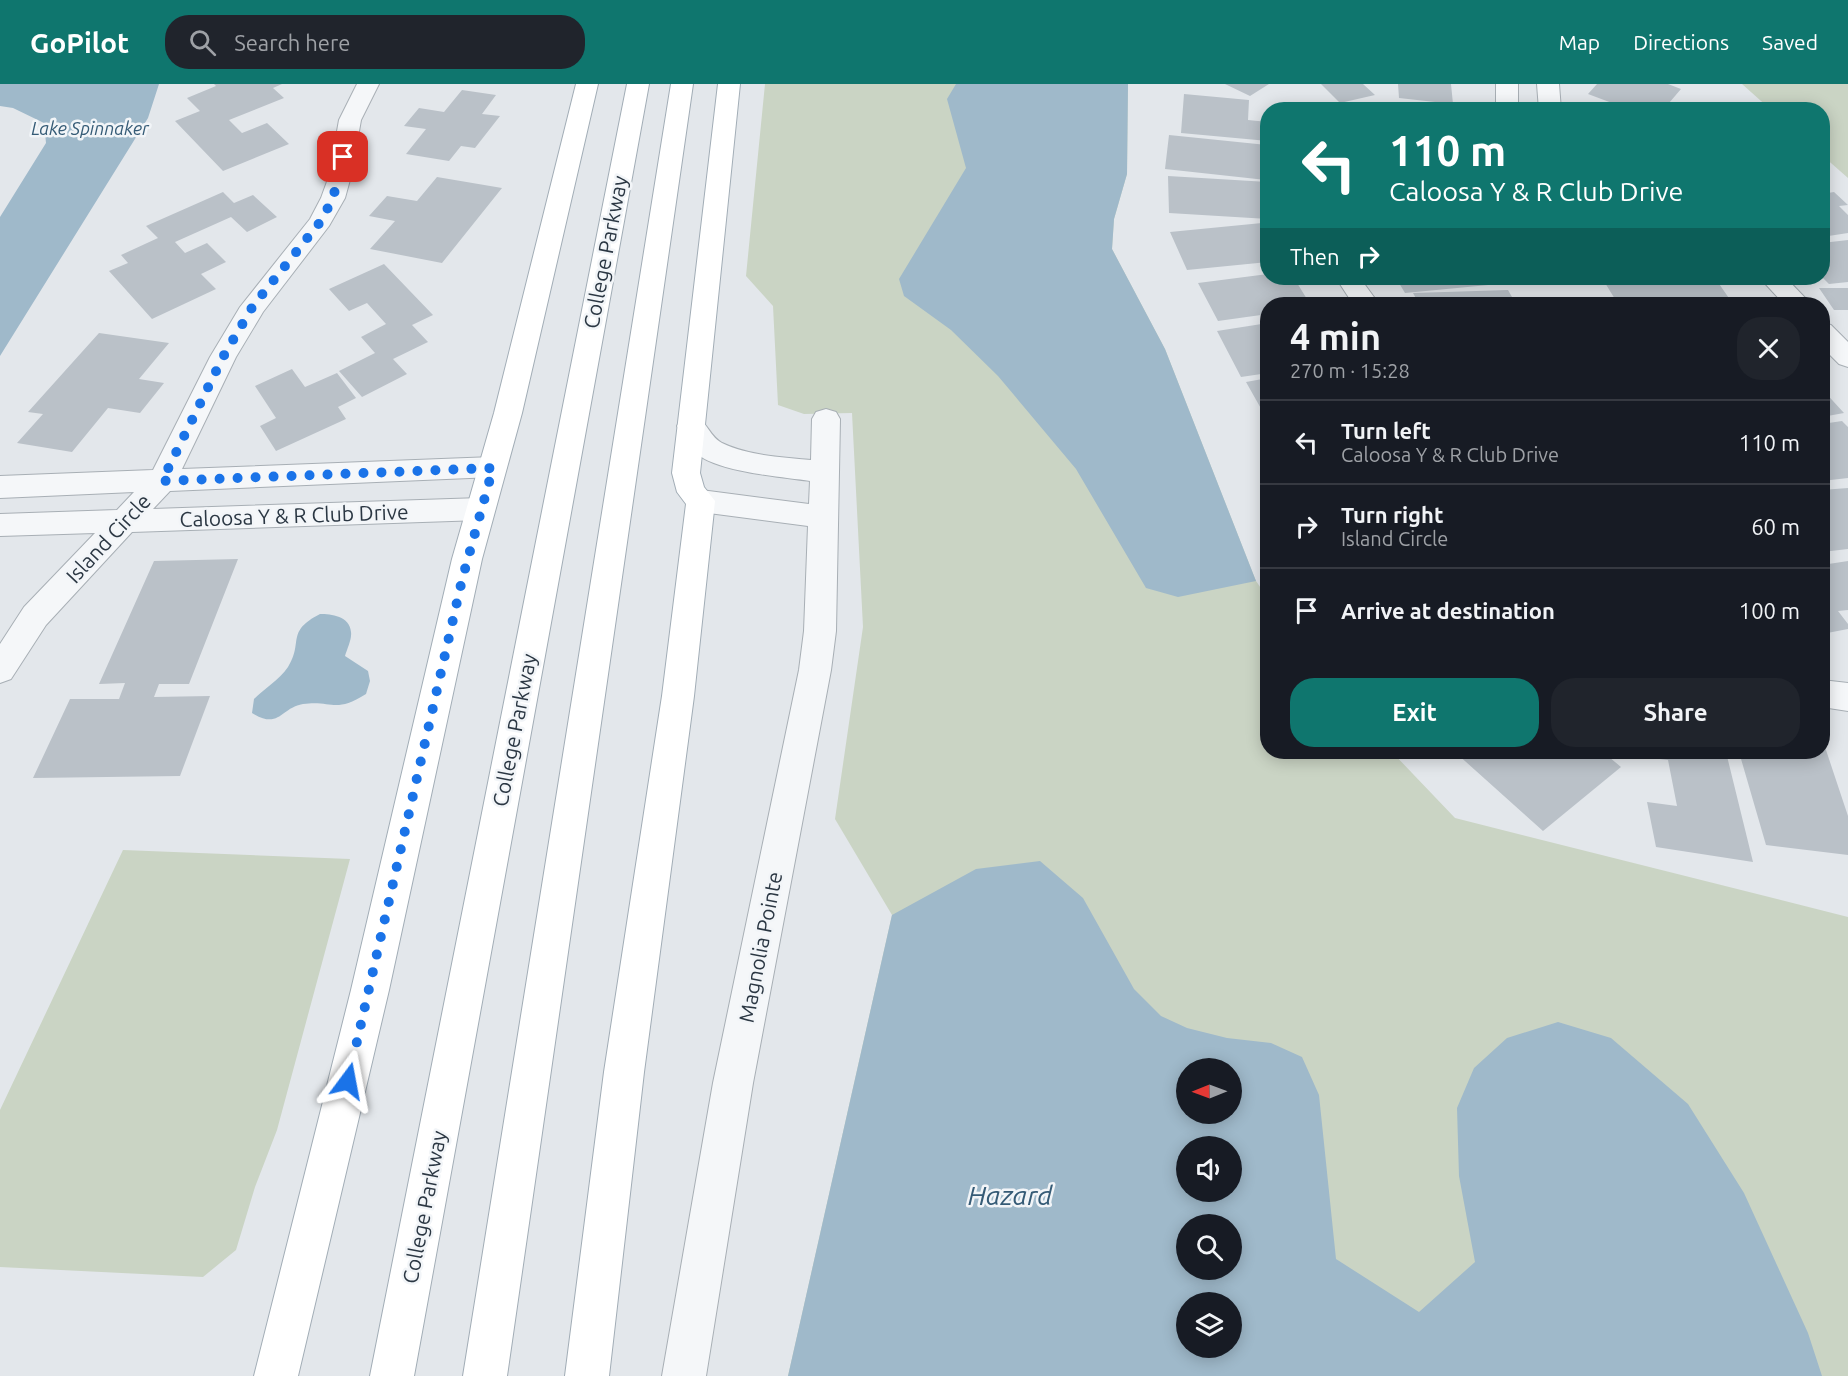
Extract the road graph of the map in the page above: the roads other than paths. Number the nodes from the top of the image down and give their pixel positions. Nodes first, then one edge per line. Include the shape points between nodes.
1 (368, 84) edge
2 (587, 84) edge
3 (638, 84) edge
4 (682, 84) edge
5 (729, 84) edge
6 (1507, 84) edge
7 (1548, 84) edge
8 (1507, 102) edge
9 (1549, 102) edge
10 (1779, 285) edge
11 (1791, 297) edge
12 (1830, 339) edge
13 (1848, 358) edge
14 (826, 418) dead end
15 (691, 426) junction
16 (493, 468) junction
17 (824, 472) junction
18 (162, 481) junction
19 (0, 487) edge
20 (701, 501) junction
21 (481, 508) junction
22 (823, 517) junction
23 (124, 521) junction
24 (0, 525) edge
25 (0, 670) edge
26 (1830, 695) edge
27 (1848, 698) edge
28 (276, 1376) edge
29 (392, 1376) edge
30 (485, 1376) edge
31 (587, 1376) edge
32 (684, 1376) edge

1 - 18 street, Island Circle via 350,120 333,198 321,221 253,306 223,357
2 - 16 main road
3 - 29 main road, College Parkway
4 - 30 main road
5 - 15 main road
6 - 8 street
7 - 9 street
10 - 11 street
12 - 13 street
14 - 17 street, Magnolia Pointe
15 - 17 street via 708,447 726,455
15 - 20 main road via 686,473 691,492
16 - 18 street, Caloosa Y & R Club Drive
16 - 21 main road
17 - 22 street, Magnolia Pointe
18 - 19 street, Caloosa Y & R Club Drive
18 - 23 street, Island Circle
20 - 22 street
20 - 31 main road
21 - 23 street, Caloosa Y & R Club Drive
21 - 28 main road
22 - 32 street, Magnolia Pointe via 815,670 733,1083
23 - 24 street, Caloosa Y & R Club Drive
23 - 25 street, Island Circle via 35,616
26 - 27 street

